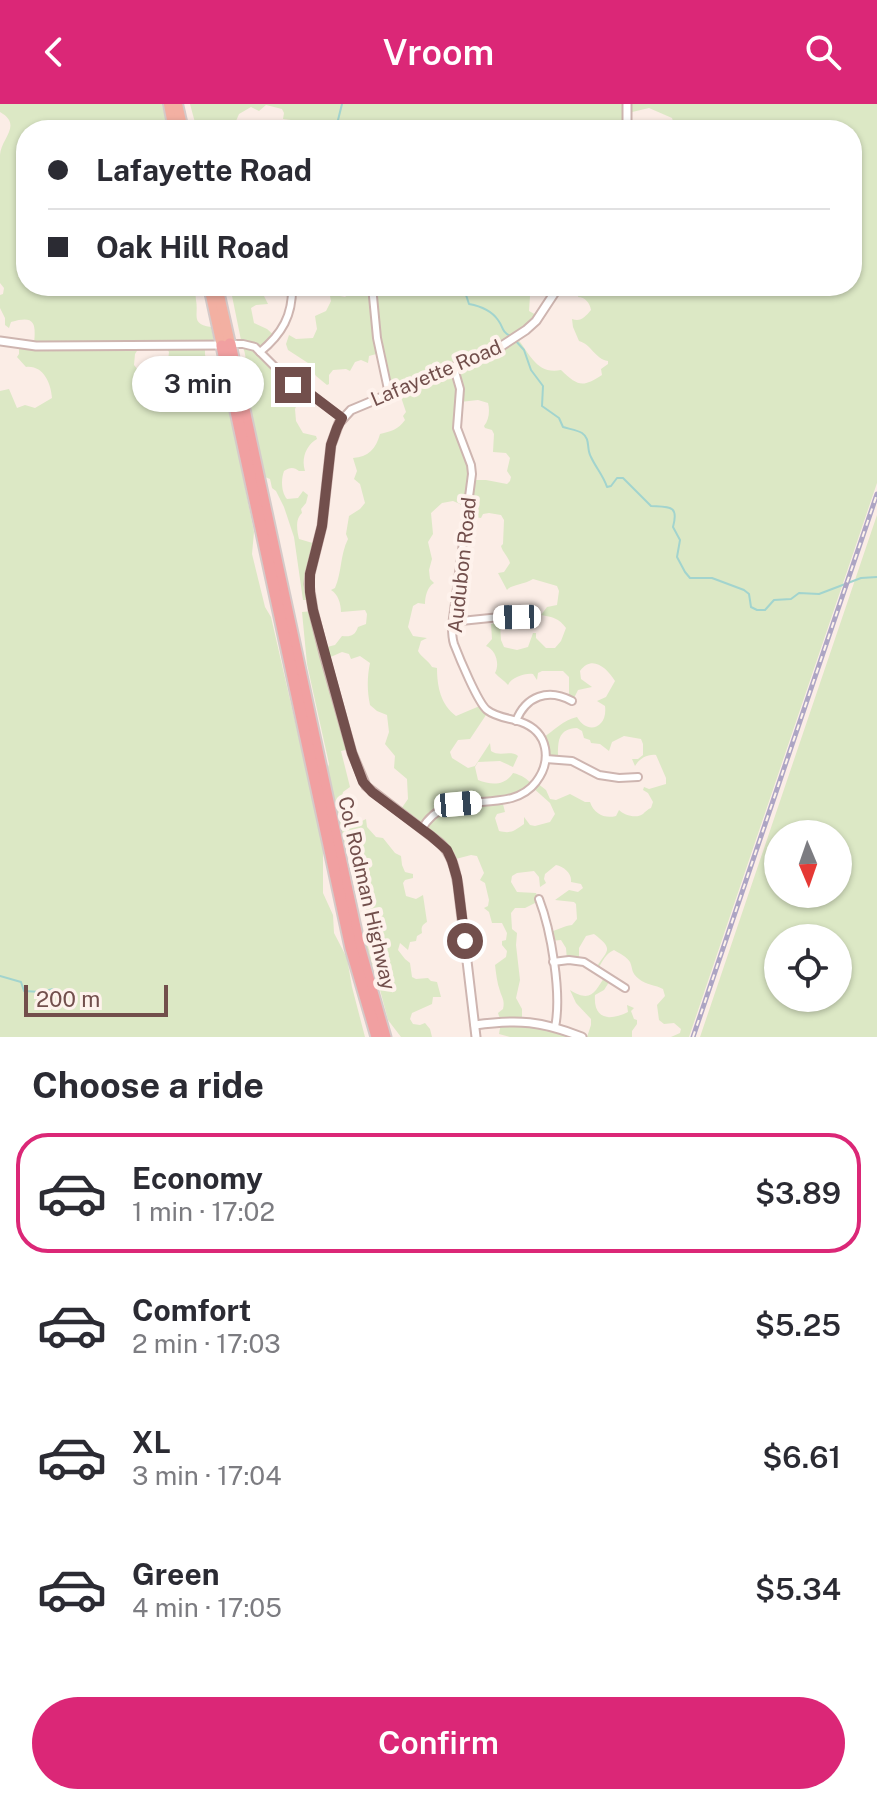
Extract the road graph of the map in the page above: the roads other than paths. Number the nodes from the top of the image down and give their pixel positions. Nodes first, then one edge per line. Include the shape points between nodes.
1 (212, 296) edge
2 (219, 296) edge
3 (292, 296) edge
4 (373, 296) edge
5 (552, 296) edge
6 (0, 341) edge
7 (226, 345) junction
8 (260, 352) junction
9 (454, 368) junction
10 (389, 394) junction
11 (342, 418) junction
12 (533, 616) dead end
13 (453, 619) junction
14 (572, 701) dead end
15 (516, 721) junction
16 (546, 759) junction
17 (638, 777) dead end
18 (422, 829) junction
19 (539, 899) dead end
20 (553, 962) junction
21 (625, 988) dead end
22 (475, 1025) junction
23 (555, 1027) junction
24 (377, 1037) edge
25 (385, 1037) edge
26 (476, 1037) edge
27 (582, 1037) edge

1 - 7 highway, Col Rodman Highway
2 - 7 highway, Col Rodman Highway
3 - 8 street via 278,336
4 - 10 street
5 - 9 street, Lafayette Road via 526,330
6 - 7 street via 36,346
7 - 8 street via 249,345
7 - 24 highway, Col Rodman Highway via 351,948
7 - 25 highway, Col Rodman Highway via 359,946
8 - 11 street via 290,382
9 - 10 street, Lafayette Road
9 - 13 street, Audubon Road via 460,389 457,428 472,474
10 - 11 street, Lafayette Road
11 - 18 street via 331,445 322,526 310,574 313,610 363,782
12 - 13 street
13 - 15 street, Audubon Road via 456,648 483,706
14 - 15 street via 564,696 537,697 523,705
15 - 16 street, Audubon Road via 540,736
16 - 17 street via 572,761 599,775
16 - 18 street via 542,774 524,793 448,805
18 - 22 street via 444,847 454,866
19 - 20 street
20 - 21 street via 584,962
20 - 23 street
22 - 23 street via 521,1021
22 - 26 street
23 - 27 street

